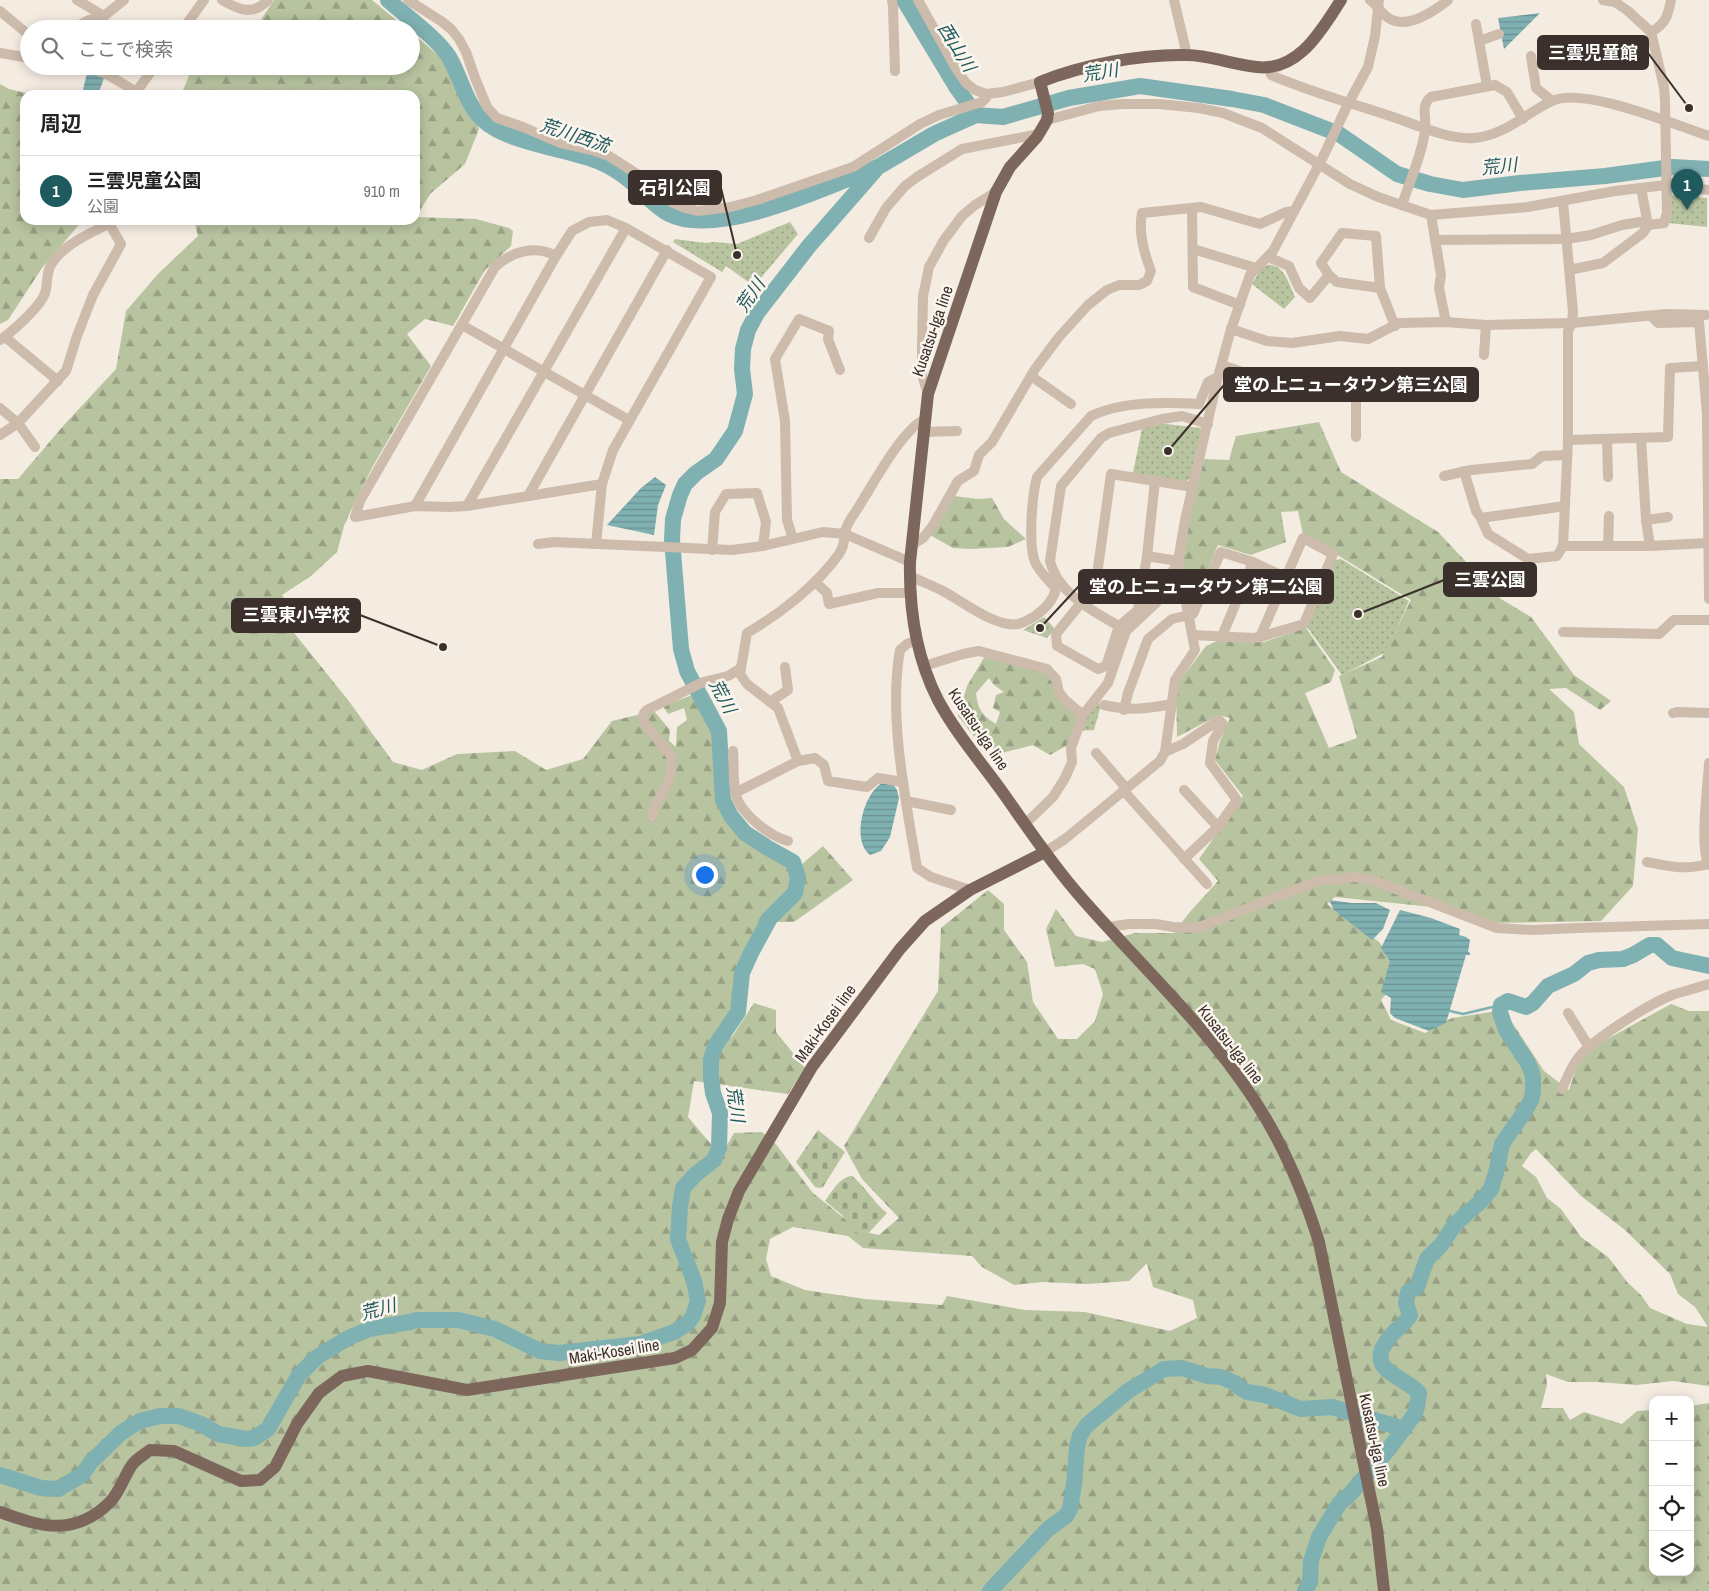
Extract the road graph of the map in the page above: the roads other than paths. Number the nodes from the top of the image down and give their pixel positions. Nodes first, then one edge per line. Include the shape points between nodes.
1 (77, 0) edge
2 (124, 0) edge
3 (204, 0) edge
4 (222, 0) edge
5 (268, 0) edge
6 (408, 0) edge
7 (892, 0) edge
8 (918, 0) edge
9 (1174, 0) edge
10 (1341, 0) edge
11 (1370, 0) edge
12 (1448, 0) edge
13 (1603, 0) edge
14 (1671, 0) edge
15 (1379, 4) edge
16 (0, 11) edge
17 (104, 16) junction
18 (89, 20) edge
19 (190, 20) edge
20 (1476, 24) dead end
21 (20, 28) edge
22 (1651, 32) junction
23 (1499, 34) dead end
24 (1479, 41) junction
25 (0, 53) edge
26 (1187, 55) junction
27 (20, 56) edge
28 (1531, 56) dead end
29 (1270, 67) junction
30 (895, 71) dead end
31 (109, 75) edge
32 (149, 75) edge
33 (1041, 85) junction
34 (1488, 86) junction
35 (130, 90) edge
36 (138, 90) edge
37 (986, 94) junction
38 (1552, 101) junction
39 (1346, 109) junction
40 (1048, 116) junction
41 (1522, 119) junction
42 (1664, 121) junction
43 (1425, 129) junction
44 (1039, 134) junction
45 (1709, 136) edge
46 (1321, 162) junction
47 (1666, 182) junction
48 (1641, 188) junction
49 (1709, 190) edge
50 (996, 192) junction
51 (1563, 200) junction
52 (1402, 205) junction
53 (1192, 208) junction
54 (1294, 211) junction
55 (1431, 215) junction
56 (103, 225) edge
57 (110, 225) edge
58 (1648, 225) junction
59 (626, 228) junction
60 (869, 238) dead end
61 (1566, 239) junction
62 (1435, 240) junction
63 (1193, 249) junction
64 (666, 250) junction
65 (556, 256) junction
66 (1268, 257) junction
67 (1256, 268) junction
68 (1569, 270) junction
69 (1329, 275) junction
70 (1380, 288) junction
71 (1240, 305) junction
72 (1706, 315) dead end
73 (1651, 316) junction
74 (1446, 322) junction
75 (1572, 323) junction
76 (462, 325) junction
77 (1486, 325) junction
78 (1395, 326) junction
79 (1231, 329) junction
80 (2, 338) edge
81 (503, 348) junction
82 (1484, 355) dead end
83 (1222, 365) junction
84 (1703, 366) junction
85 (840, 370) dead end
86 (544, 372) junction
87 (1031, 376) junction
88 (1218, 377) junction
89 (58, 381) junction
90 (928, 394) junction
91 (585, 395) junction
92 (1070, 404) dead end
93 (0, 408) edge
94 (629, 420) junction
95 (18, 423) junction
96 (1208, 424) junction
97 (924, 425) junction
98 (957, 431) dead end
99 (0, 435) edge
100 (1356, 437) dead end
101 (1641, 438) junction
102 (1607, 439) junction
103 (1568, 440) junction
104 (35, 447) dead end
105 (1567, 455) junction
106 (1464, 471) junction
107 (1444, 476) dead end
108 (1608, 477) dead end
109 (1155, 482) junction
110 (602, 484) junction
111 (1193, 487) junction
112 (528, 496) junction
113 (415, 506) junction
114 (467, 506) junction
115 (1565, 506) junction
116 (1609, 516) dead end
117 (1668, 517) dead end
118 (1481, 518) junction
119 (1646, 520) junction
120 (845, 534) junction
121 (793, 539) junction
122 (1708, 543) edge
123 (538, 544) dead end
124 (596, 544) junction
125 (912, 545) junction
126 (763, 546) junction
127 (1563, 546) junction
128 (1608, 546) junction
129 (1650, 546) junction
130 (712, 550) junction
131 (1147, 556) junction
132 (1178, 561) junction
133 (910, 562) junction
134 (1253, 562) junction
135 (910, 576) junction
136 (1285, 577) junction
137 (815, 582) junction
138 (910, 593) junction
139 (1709, 599) edge
140 (1081, 603) junction
141 (1188, 616) junction
142 (1709, 620) edge
143 (1120, 626) junction
144 (1563, 632) dead end
145 (1192, 635) junction
146 (1222, 636) junction
147 (1260, 637) junction
148 (916, 640) junction
149 (924, 666) junction
150 (785, 667) dead end
151 (741, 668) junction
152 (770, 702) junction
153 (1172, 704) junction
154 (1104, 705) dead end
155 (1124, 710) junction
156 (1673, 713) dead end
157 (1709, 713) edge
158 (1083, 715) junction
159 (733, 751) dead end
160 (1096, 753) dead end
161 (1162, 756) junction
162 (798, 760) junction
163 (1709, 763) edge
164 (903, 782) junction
165 (1124, 789) junction
166 (1184, 790) dead end
167 (735, 793) junction
168 (906, 801) junction
169 (951, 810) dead end
170 (652, 818) dead end
171 (1025, 824) junction
172 (1218, 828) junction
173 (788, 842) dead end
174 (1045, 852) junction
175 (1184, 859) junction
176 (1647, 862) dead end
177 (1709, 865) edge
178 (1207, 884) dead end
179 (970, 890) junction
180 (1709, 924) edge
181 (1108, 927) junction
182 (1709, 984) edge
183 (1568, 1013) dead end
184 (1589, 1047) junction
185 (1562, 1089) dead end
186 (0, 1512) edge
187 (1384, 1591) edge

1 - 17 street
2 - 17 street
3 - 19 street
4 - 5 street via 240,9 253,10
6 - 37 street via 451,29 466,52 484,102 497,118 560,143 609,156 673,202 698,211 731,207 853,167 920,124 982,102
7 - 30 street
8 - 37 street via 966,83
9 - 26 street
10 - 29 main road via 1306,49
11 - 15 street
12 - 15 street via 1427,15 1396,22 1387,18
13 - 22 street via 1615,2
14 - 22 street via 1664,24
15 - 39 street via 1368,66
16 - 21 street
17 - 18 street
20 - 24 street
22 - 42 street via 1664,88
23 - 24 street
24 - 34 street
25 - 27 street
26 - 29 main road via 1258,68
26 - 33 main road via 1150,56 1064,72
28 - 38 street via 1536,88
29 - 39 street via 1272,75
31 - 35 street
32 - 36 street
33 - 37 street
33 - 40 main road
34 - 41 street via 1495,85 1507,92
34 - 43 street via 1431,97 1425,106
38 - 41 street
38 - 42 street via 1564,97 1602,101
39 - 43 street via 1393,117
39 - 46 street
40 - 44 main road, Kusatsu-Iga line
40 - 46 street via 1099,106 1159,104 1200,108 1262,128
41 - 43 street via 1490,136 1472,139
42 - 45 street
42 - 47 street
43 - 52 street
44 - 50 main road, Kusatsu-Iga line via 1010,167
44 - 60 street via 962,149 906,186 886,208
46 - 52 street via 1350,184
46 - 54 street
47 - 48 street
47 - 49 street
47 - 58 street via 1667,213 1664,223
48 - 51 street
48 - 58 street
50 - 90 main road, Kusatsu-Iga line
50 - 90 street via 962,216 928,267 922,296 922,375
51 - 55 street via 1528,207
51 - 61 street
52 - 55 street
53 - 54 street via 1201,207 1260,224
53 - 63 street
53 - 87 street via 1142,213 1144,252 1151,271 1147,282 1119,285 1088,305 1059,337
54 - 66 street
55 - 62 street
56 - 80 street via 70,245 50,265 42,301
57 - 89 street via 121,244 93,295 66,371
58 - 61 street via 1640,222 1622,225
58 - 68 street via 1643,233 1603,263
59 - 64 street
59 - 65 street via 607,220 589,222 572,231
59 - 86 street
61 - 62 street
61 - 68 street
62 - 74 street
63 - 67 street
63 - 71 street via 1193,287
64 - 91 street
64 - 94 street via 712,277
65 - 76 street via 544,251 528,251 514,254 501,262
65 - 81 street
66 - 67 street
66 - 69 street via 1289,266 1299,288 1310,298
67 - 71 street via 1250,275
68 - 75 street
69 - 70 street via 1337,282
69 - 70 street via 1321,264 1342,233 1376,236
70 - 78 street
71 - 79 street
72 - 73 street
73 - 75 street
73 - 84 street via 1658,322 1699,322
74 - 77 street
74 - 78 street via 1400,323
75 - 77 street
75 - 103 street via 1568,331
76 - 81 street
76 - 113 street via 360,501 355,517
77 - 82 street
78 - 79 street via 1368,339 1340,336 1292,343 1267,341
79 - 83 street
80 - 89 street
81 - 86 street
81 - 113 street
83 - 88 street
83 - 100 street via 1282,386 1302,389 1348,381 1356,386
84 - 101 street via 1670,368 1668,437
84 - 122 street via 1707,414
85 - 121 street via 828,339 829,331 799,319 775,359 785,421 787,520
86 - 91 street
86 - 114 street
87 - 92 street
87 - 125 street via 992,442 979,455 974,471 958,481 932,527
88 - 96 street
88 - 135 street via 1208,382 1199,404 1153,402 1100,411 1091,416 1037,477 1031,549 1035,563 1056,589 1046,607 1030,619 1011,625 983,615
89 - 95 street
90 - 97 main road, Kusatsu-Iga line
91 - 94 street
91 - 112 street
93 - 95 street
94 - 110 street via 613,450
95 - 99 street
95 - 104 street
96 - 111 street
96 - 140 street via 1182,416 1109,433 1101,438 1061,486 1050,561 1052,572
97 - 98 street
97 - 120 street via 917,423 889,457
97 - 125 main road, Kusatsu-Iga line
101 - 102 street
101 - 119 street
102 - 103 street
102 - 108 street
103 - 105 street
105 - 106 street via 1542,456 1532,464
105 - 115 street
106 - 107 street
106 - 118 street
109 - 111 street
109 - 131 street
109 - 140 street via 1111,474 1097,575
110 - 112 street
110 - 124 street
111 - 132 street
112 - 114 street
113 - 114 street
115 - 118 street
115 - 127 street
116 - 128 street
117 - 119 street
118 - 127 street via 1488,534 1528,559 1556,556
119 - 129 street
120 - 121 street via 823,532
120 - 133 street
120 - 137 street via 845,544 839,554
121 - 126 street
122 - 129 street
122 - 139 street
123 - 124 street
124 - 130 street
125 - 133 main road, Kusatsu-Iga line
126 - 130 street
126 - 130 street via 766,522 757,493 726,494 714,512
127 - 128 street
128 - 129 street
131 - 132 street
131 - 143 street via 1138,610
132 - 141 street
132 - 158 street via 1157,602 1126,631 1108,683
133 - 135 main road, Kusatsu-Iga line
134 - 136 street
134 - 141 street via 1221,552 1193,614
134 - 146 street
135 - 138 main road, Kusatsu-Iga line
136 - 147 street
136 - 147 street via 1303,538 1333,554 1304,624
137 - 138 street via 827,594 830,604 878,593
137 - 151 street via 747,633
138 - 148 main road, Kusatsu-Iga line
140 - 143 street
140 - 143 street via 1056,634 1057,646 1098,669 1106,666
141 - 145 street
141 - 155 street via 1172,619 1148,639
142 - 144 street via 1674,620 1659,634
145 - 146 street
145 - 153 street via 1195,650 1175,680
146 - 147 street
148 - 149 main road, Kusatsu-Iga line
148 - 164 street via 900,650 897,676
149 - 158 street via 979,651 1047,669 1056,679 1064,700
149 - 171 main road, Kusatsu-Iga line via 938,700 956,729
150 - 152 street via 788,690
151 - 152 street via 740,674 746,684
151 - 170 street via 680,693 647,710 642,716 672,758 670,778
152 - 162 street via 778,708
153 - 155 street
153 - 161 street
154 - 155 street
156 - 157 street
158 - 171 street via 1065,778 1053,797
159 - 167 street
160 - 165 street
161 - 165 street
161 - 172 street via 1219,720 1223,724 1213,741 1210,763 1237,800
162 - 164 street via 815,758 824,765 828,781 867,787 878,778
162 - 167 street
163 - 177 street via 1705,845
164 - 168 street
165 - 174 street
165 - 175 street
166 - 172 street
167 - 173 street via 742,809 763,829
168 - 169 street
168 - 179 street via 917,868 931,877
171 - 174 main road, Kusatsu-Iga line
172 - 175 street
174 - 179 main road, Maki-Kosei line
174 - 181 main road, Kusatsu-Iga line
175 - 178 street
176 - 177 street via 1677,868
179 - 186 main road, Maki-Kosei line via 925,921 900,949 812,1067 739,1190 722,1242 720,1303 712,1328 692,1350 675,1358 466,1390 368,1371 342,1376 319,1393 297,1424 275,1468 260,1480 241,1481 174,1451 150,1450 133,1464 111,1501 78,1524 54,1527
180 - 181 street via 1532,930 1497,928 1399,889 1354,877 1320,880 1197,928 1138,924
181 - 187 main road, Kusatsu-Iga line via 1156,977 1223,1058 1253,1098 1293,1168 1319,1242 1377,1529
182 - 184 street via 1671,996 1643,1010
183 - 184 street
184 - 185 street via 1571,1068

